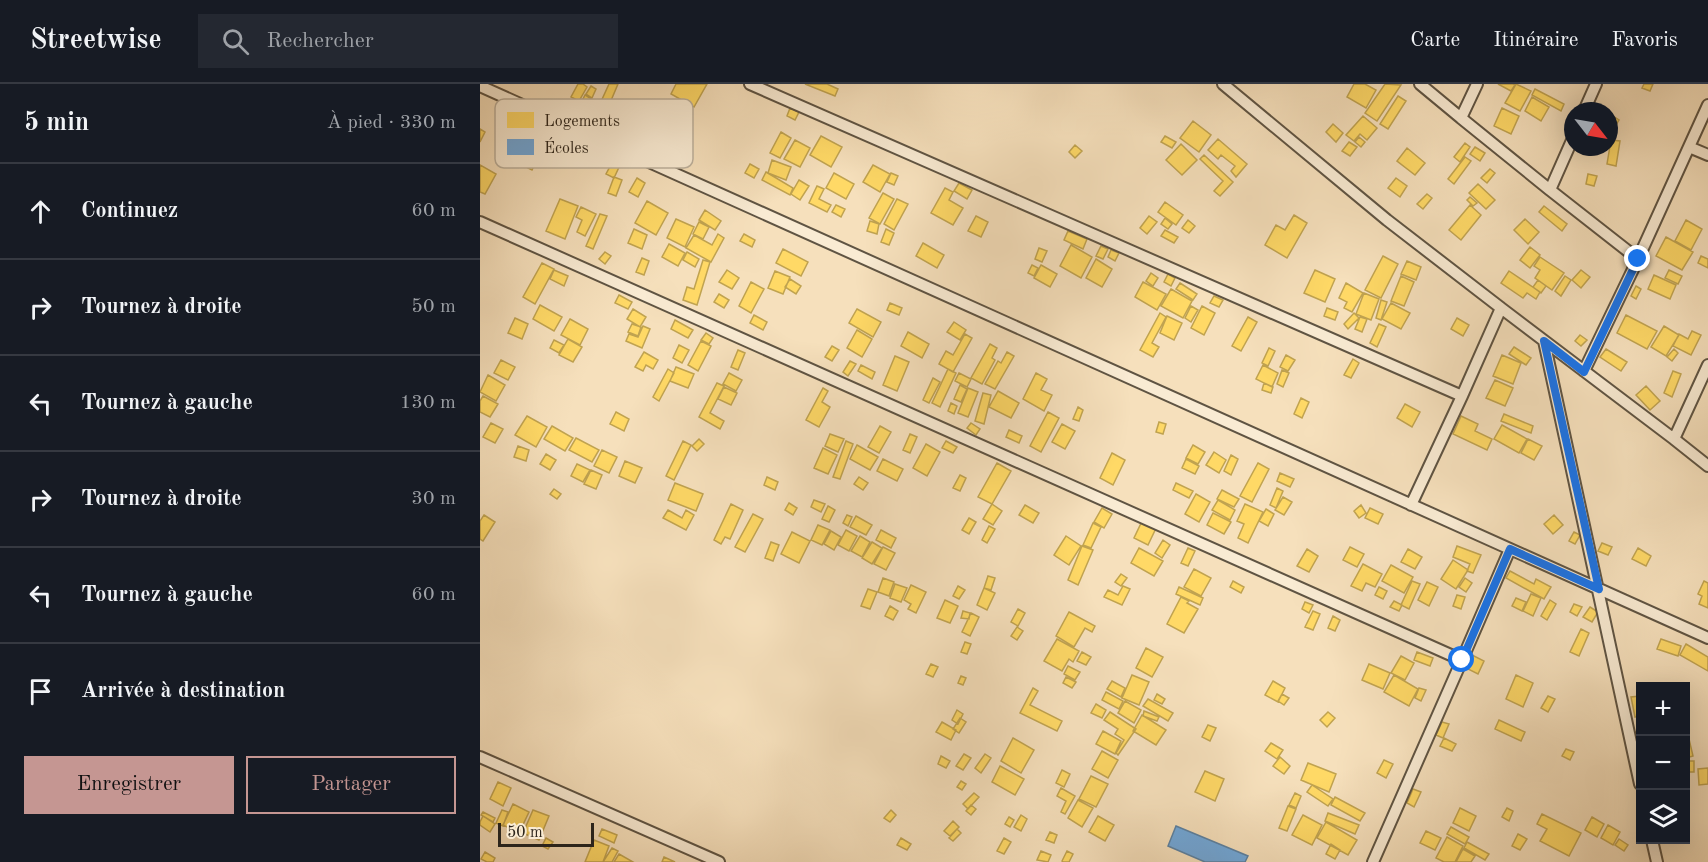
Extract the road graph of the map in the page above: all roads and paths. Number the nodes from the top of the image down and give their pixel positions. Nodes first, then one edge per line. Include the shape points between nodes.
1 (750, 84) edge
2 (1223, 84) edge
3 (1420, 84) edge
4 (1477, 84) edge
5 (1596, 84) edge
6 (480, 86) edge
7 (509, 99) edge
8 (1588, 102) edge
9 (1708, 105) edge
10 (1461, 118) junction
11 (1689, 147) junction
12 (1708, 155) edge
13 (1565, 156) edge
14 (662, 168) edge
15 (1550, 190) junction
16 (480, 222) edge
17 (1638, 259) junction
18 (1501, 308) junction
19 (1544, 341) junction
20 (1708, 365) edge
21 (1584, 372) junction
22 (1462, 396) junction
23 (1674, 439) junction
24 (1708, 466) edge
25 (1411, 505) junction
26 (1510, 549) junction
27 (1599, 589) junction
28 (1708, 638) edge
29 (1462, 660) junction
30 (480, 757) edge
31 (1636, 761) edge
32 (1653, 844) edge
33 (719, 862) edge
34 (1373, 862) edge
35 (1657, 862) edge

1 - 22 street
2 - 18 street via 1387,220
3 - 10 street
4 - 10 street
5 - 8 street
6 - 7 street
9 - 11 street
10 - 15 street
11 - 12 street
11 - 17 street
13 - 15 street
14 - 25 street
15 - 17 street
16 - 29 street
17 - 21 street
18 - 19 street
18 - 22 street
19 - 21 street
19 - 27 street
20 - 23 street
21 - 23 street
22 - 25 street
23 - 24 street
25 - 26 street
26 - 27 street
26 - 29 street
27 - 28 street
27 - 31 street
29 - 34 street
30 - 33 street
32 - 35 street

